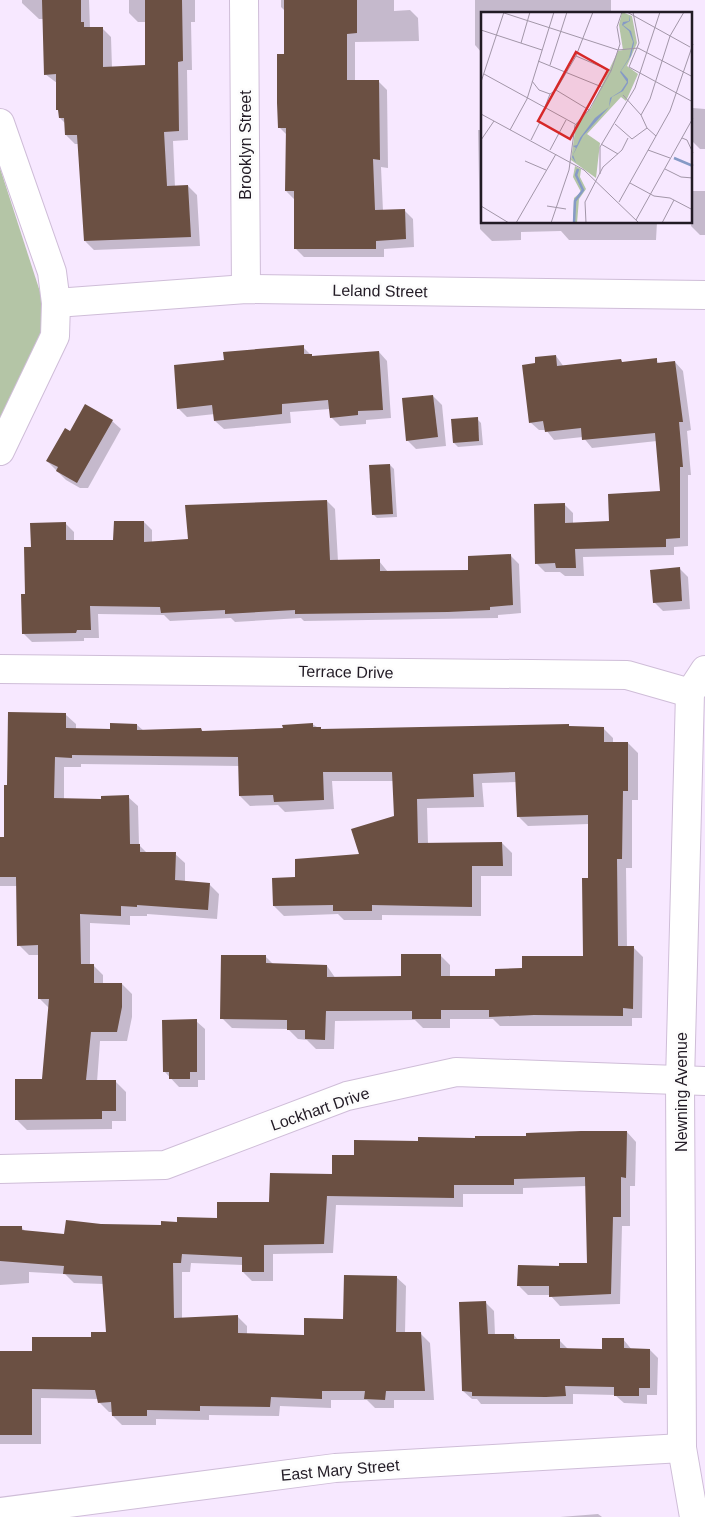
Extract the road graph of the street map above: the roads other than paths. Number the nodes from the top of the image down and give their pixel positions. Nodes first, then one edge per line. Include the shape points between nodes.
1 (244, 0) edge
2 (0, 123) edge
3 (246, 289) junction
4 (705, 295) edge
5 (56, 304) junction
6 (0, 451) edge
7 (0, 669) edge
8 (705, 670) edge
9 (690, 693) junction
10 (693, 1081) edge
11 (0, 1169) edge
12 (682, 1448) junction
13 (0, 1512) edge
14 (694, 1517) edge

1 - 3 street, Brooklyn Street
2 - 5 street via 52,272
3 - 4 street, Leland Street
3 - 5 street, Leland Street
5 - 6 street via 55,336
7 - 9 street, Terrace Drive via 627,674
8 - 9 street
9 - 10 street, Newning Avenue
10 - 11 street, Lockhart Drive via 456,1072 347,1096 166,1165
10 - 12 street, Newning Avenue
12 - 13 street, East Mary Street via 335,1468
12 - 14 street, Newning Avenue

